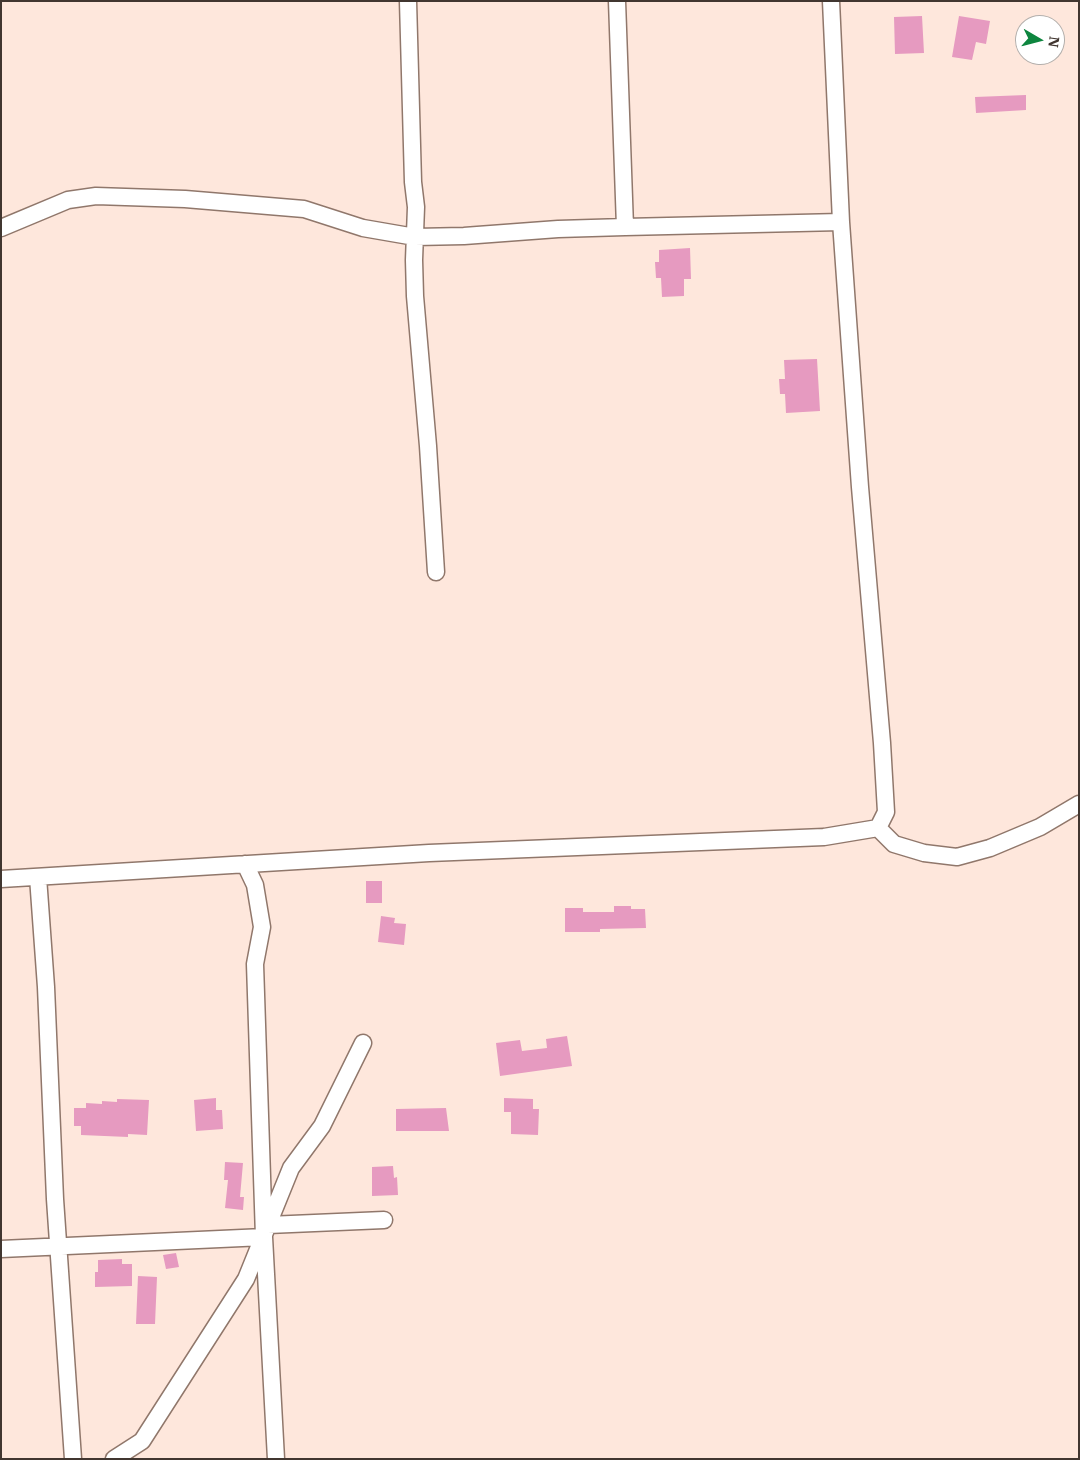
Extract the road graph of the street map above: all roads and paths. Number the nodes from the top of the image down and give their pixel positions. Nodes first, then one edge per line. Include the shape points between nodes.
1 (408, 1) edge
2 (617, 1) edge
3 (831, 1) edge
4 (841, 222) junction
5 (625, 227) junction
6 (1, 228) edge
7 (415, 237) junction
8 (436, 572) dead end
9 (1079, 804) edge
10 (878, 828) junction
11 (245, 864) junction
12 (38, 877) junction
13 (1, 879) edge
14 (363, 1042) dead end
15 (384, 1220) dead end
16 (266, 1231) junction
17 (58, 1245) junction
18 (1, 1249) edge
19 (74, 1459) edge
20 (114, 1459) edge
21 (276, 1459) edge

1 - 7 street
2 - 5 street
3 - 4 street
4 - 5 street
4 - 10 street via 886,812
5 - 7 street
6 - 7 street via 68,200 96,196 185,199 304,209 363,228
7 - 8 street via 417,322
9 - 10 street via 1040,827 990,848 957,857 924,853 894,844
10 - 11 street via 824,837 439,852
11 - 12 street
11 - 16 street via 255,885 262,927 255,964
12 - 13 street
12 - 17 street
14 - 16 street via 322,1126 291,1168
15 - 16 street
16 - 17 street
16 - 20 street via 246,1279 142,1441
16 - 21 street
17 - 18 street
17 - 19 street

